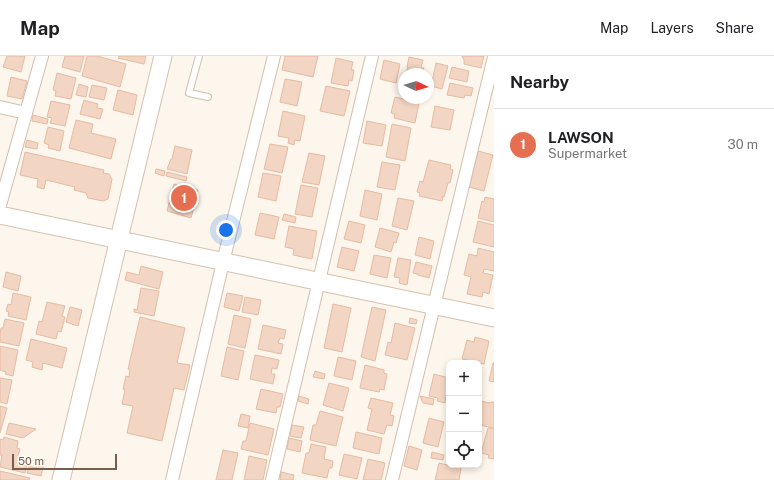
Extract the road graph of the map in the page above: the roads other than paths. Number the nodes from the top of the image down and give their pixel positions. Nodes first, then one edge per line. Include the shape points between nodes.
1 (42, 56) edge
2 (163, 56) edge
3 (199, 56) edge
4 (274, 56) edge
5 (372, 56) edge
6 (494, 57) edge
7 (208, 97) dead end
8 (0, 107) edge
9 (26, 113) junction
10 (0, 205) edge
11 (0, 215) edge
12 (119, 240) junction
13 (223, 262) junction
14 (318, 282) junction
15 (434, 306) junction
16 (494, 318) edge
17 (61, 480) edge
18 (172, 480) edge
19 (272, 480) edge
20 (392, 480) edge

1 - 9 street
2 - 12 street
3 - 7 lane via 189,93
4 - 13 street
5 - 14 street
6 - 15 street
8 - 9 street
9 - 10 street
11 - 12 street
12 - 13 street
12 - 17 street
13 - 14 street
13 - 18 street
14 - 15 street
14 - 19 street
15 - 16 street
15 - 20 street

